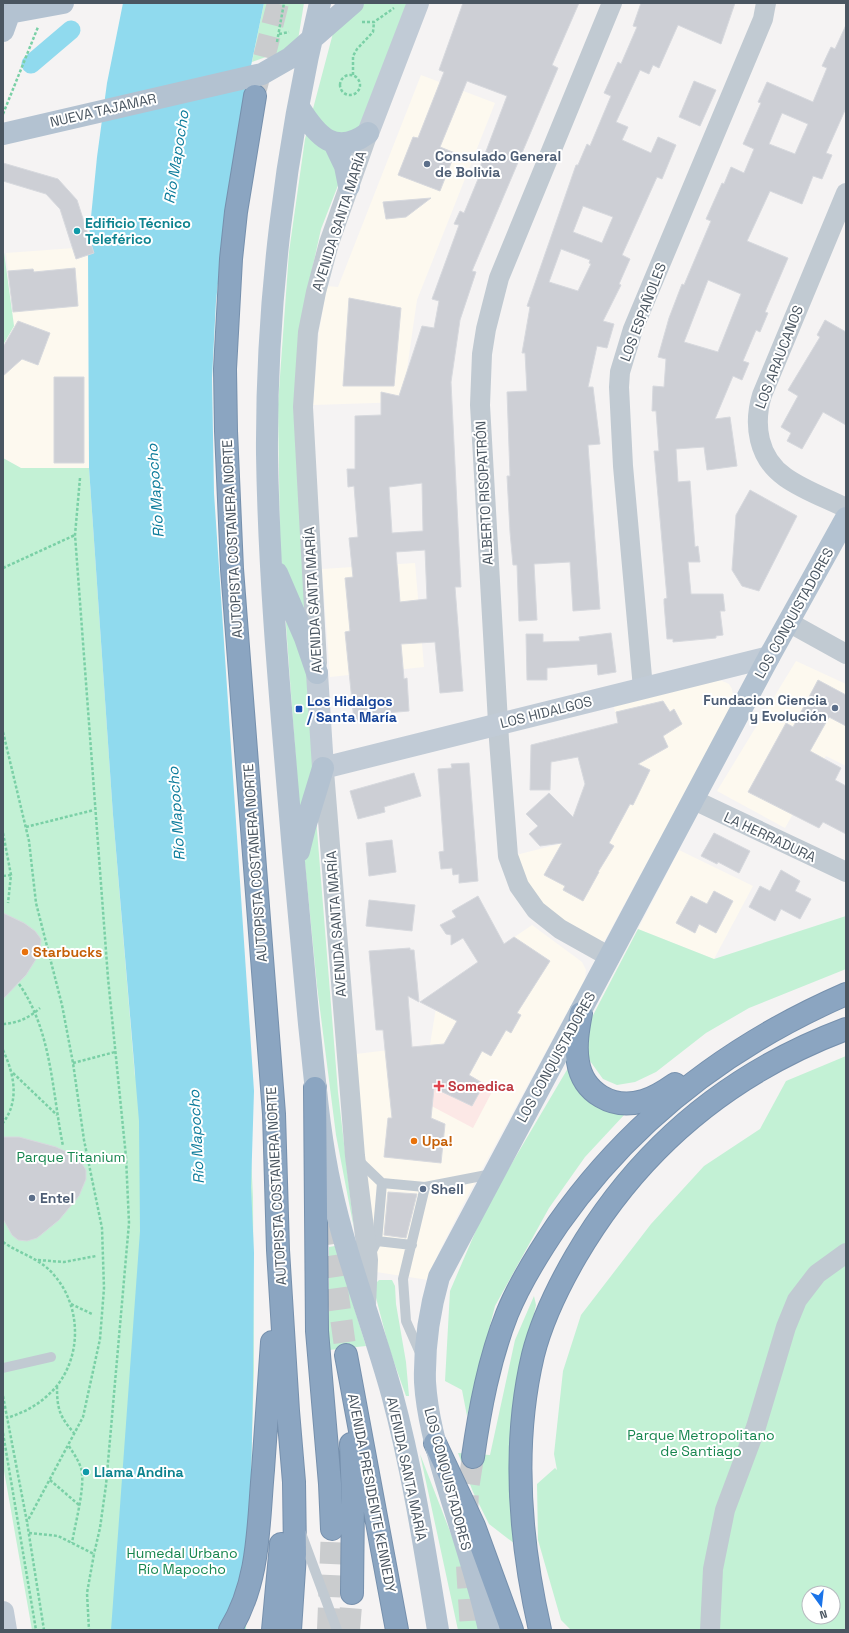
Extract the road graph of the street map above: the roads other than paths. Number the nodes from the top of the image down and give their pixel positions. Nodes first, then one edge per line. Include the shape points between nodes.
1 (320, 3) edge
2 (409, 3) edge
3 (612, 3) edge
4 (766, 3) edge
5 (352, 4) edge
6 (55, 5) edge
7 (7, 15) edge
8 (312, 38) junction
9 (253, 87) junction
10 (299, 107) junction
11 (368, 133) junction
12 (3, 134) edge
13 (334, 143) junction
14 (349, 186) junction
15 (846, 193) edge
16 (846, 508) edge
17 (846, 518) edge
18 (271, 557) junction
19 (790, 623) junction
20 (846, 654) edge
21 (769, 657) junction
22 (317, 673) junction
23 (643, 688) junction
24 (498, 724) junction
25 (323, 768) junction
26 (694, 800) junction
27 (846, 872) edge
28 (295, 873) junction
29 (610, 957) junction
30 (846, 994) edge
31 (581, 1013) junction
32 (846, 1030) edge
33 (748, 1044) junction
34 (316, 1088) junction
35 (354, 1156) junction
36 (492, 1174) junction
37 (382, 1183) junction
38 (425, 1187) junction
39 (377, 1241) junction
40 (412, 1245) junction
41 (278, 1250) junction
42 (846, 1252) edge
43 (368, 1260) junction
44 (366, 1311) junction
45 (51, 1357) dead end
46 (425, 1364) junction
47 (3, 1368) edge
48 (288, 1411) junction
49 (435, 1443) junction
50 (472, 1457) tunnel mouth
51 (295, 1518) junction
52 (332, 1529) tunnel mouth
53 (352, 1593) tunnel mouth
54 (3, 1612) edge
55 (6, 1630) edge
56 (230, 1630) edge
57 (273, 1630) edge
58 (290, 1630) edge
59 (336, 1630) edge
60 (397, 1630) edge
61 (438, 1630) edge
62 (489, 1630) edge
63 (512, 1630) edge
64 (540, 1630) edge
65 (710, 1630) edge

1 - 8 main road, AVENIDA SANTA MARÍA
2 - 11 street, AVENIDA SANTA MARÍA
3 - 24 street, ALBERTO RISOPATRÓN via 511,246 490,308 485,336 480,376 480,434
4 - 23 street, LOS ESPAÑOLES via 763,19 633,329 620,372 623,466
5 - 8 main road, NUEVA TAJAMAR
6 - 7 main road
8 - 9 main road, NUEVA TAJAMAR
8 - 10 main road, AVENIDA SANTA MARÍA
9 - 12 main road, NUEVA TAJAMAR via 101,110
9 - 41 highway, AUTOPISTA COSTANERA NORTE via 231,259 225,369 226,431 232,569 274,1114
10 - 13 main road via 317,132
10 - 18 main road, AVENIDA SANTA MARÍA via 281,224 271,332 267,453
11 - 13 main road via 353,142
11 - 14 street, AVENIDA SANTA MARÍA
13 - 14 main road via 345,166
14 - 22 street, AVENIDA SANTA MARÍA via 316,292 308,332 305,371 303,407
15 - 16 street, LOS ARAUCANOS via 762,395 757,428 763,450 776,469 795,483
17 - 19 main road, LOS CONQUISTADORES
18 - 22 main road
18 - 28 main road, AVENIDA SANTA MARÍA
19 - 20 street
19 - 21 main road, LOS CONQUISTADORES
21 - 23 street, LOS HIDALGOS
21 - 26 main road, LOS CONQUISTADORES
22 - 25 street, AVENIDA SANTA MARÍA
23 - 24 street, LOS HIDALGOS
24 - 25 street, LOS HIDALGOS
24 - 29 street, ALBERTO RISOPATRÓN via 508,856 519,886 526,898 547,920
25 - 28 main road via 305,827
25 - 35 street, AVENIDA SANTA MARÍA
26 - 27 street, LA HERRADURA
26 - 29 main road, LOS CONQUISTADORES
28 - 34 main road, AVENIDA SANTA MARÍA
29 - 31 main road, LOS CONQUISTADORES
30 - 33 highway
31 - 33 highway via 577,1044 580,1070 589,1087 606,1100 616,1103 635,1103 652,1098 719,1058
31 - 36 main road, LOS CONQUISTADORES
32 - 64 highway via 795,1051 756,1071 677,1128 641,1165 605,1210 555,1292 543,1321 534,1354 522,1442 526,1557
33 - 50 highway via 699,1078 640,1129 595,1176 552,1233 524,1280 502,1328 481,1402
34 - 44 main road, AVENIDA SANTA MARÍA via 331,1188
34 - 52 highway via 316,1324
35 - 37 lane
35 - 43 street, AVENIDA SANTA MARÍA
36 - 38 lane
36 - 46 main road, LOS CONQUISTADORES via 439,1277 428,1320
37 - 38 lane
37 - 39 lane
38 - 40 lane
39 - 40 lane
39 - 43 lane
40 - 46 lane via 403,1279 406,1321
41 - 48 highway, AUTOPISTA COSTANERA NORTE
41 - 56 highway via 259,1536 250,1586
42 - 65 street via 817,1274 797,1300 786,1327 756,1426 725,1510 713,1568
43 - 44 street, AVENIDA SANTA MARÍA
44 - 61 main road, AVENIDA SANTA MARÍA via 392,1396 409,1467
45 - 47 lane
46 - 49 main road, LOS CONQUISTADORES via 427,1403
48 - 51 highway, AUTOPISTA COSTANERA NORTE
48 - 57 highway via 281,1550
49 - 62 main road, LOS CONQUISTADORES
49 - 63 highway via 474,1526
51 - 58 highway, AUTOPISTA COSTANERA NORTE via 294,1590
51 - 59 lane
53 - 60 highway, AVENIDA PRESIDENTE KENNEDY via 352,1460 346,1354
54 - 55 street

